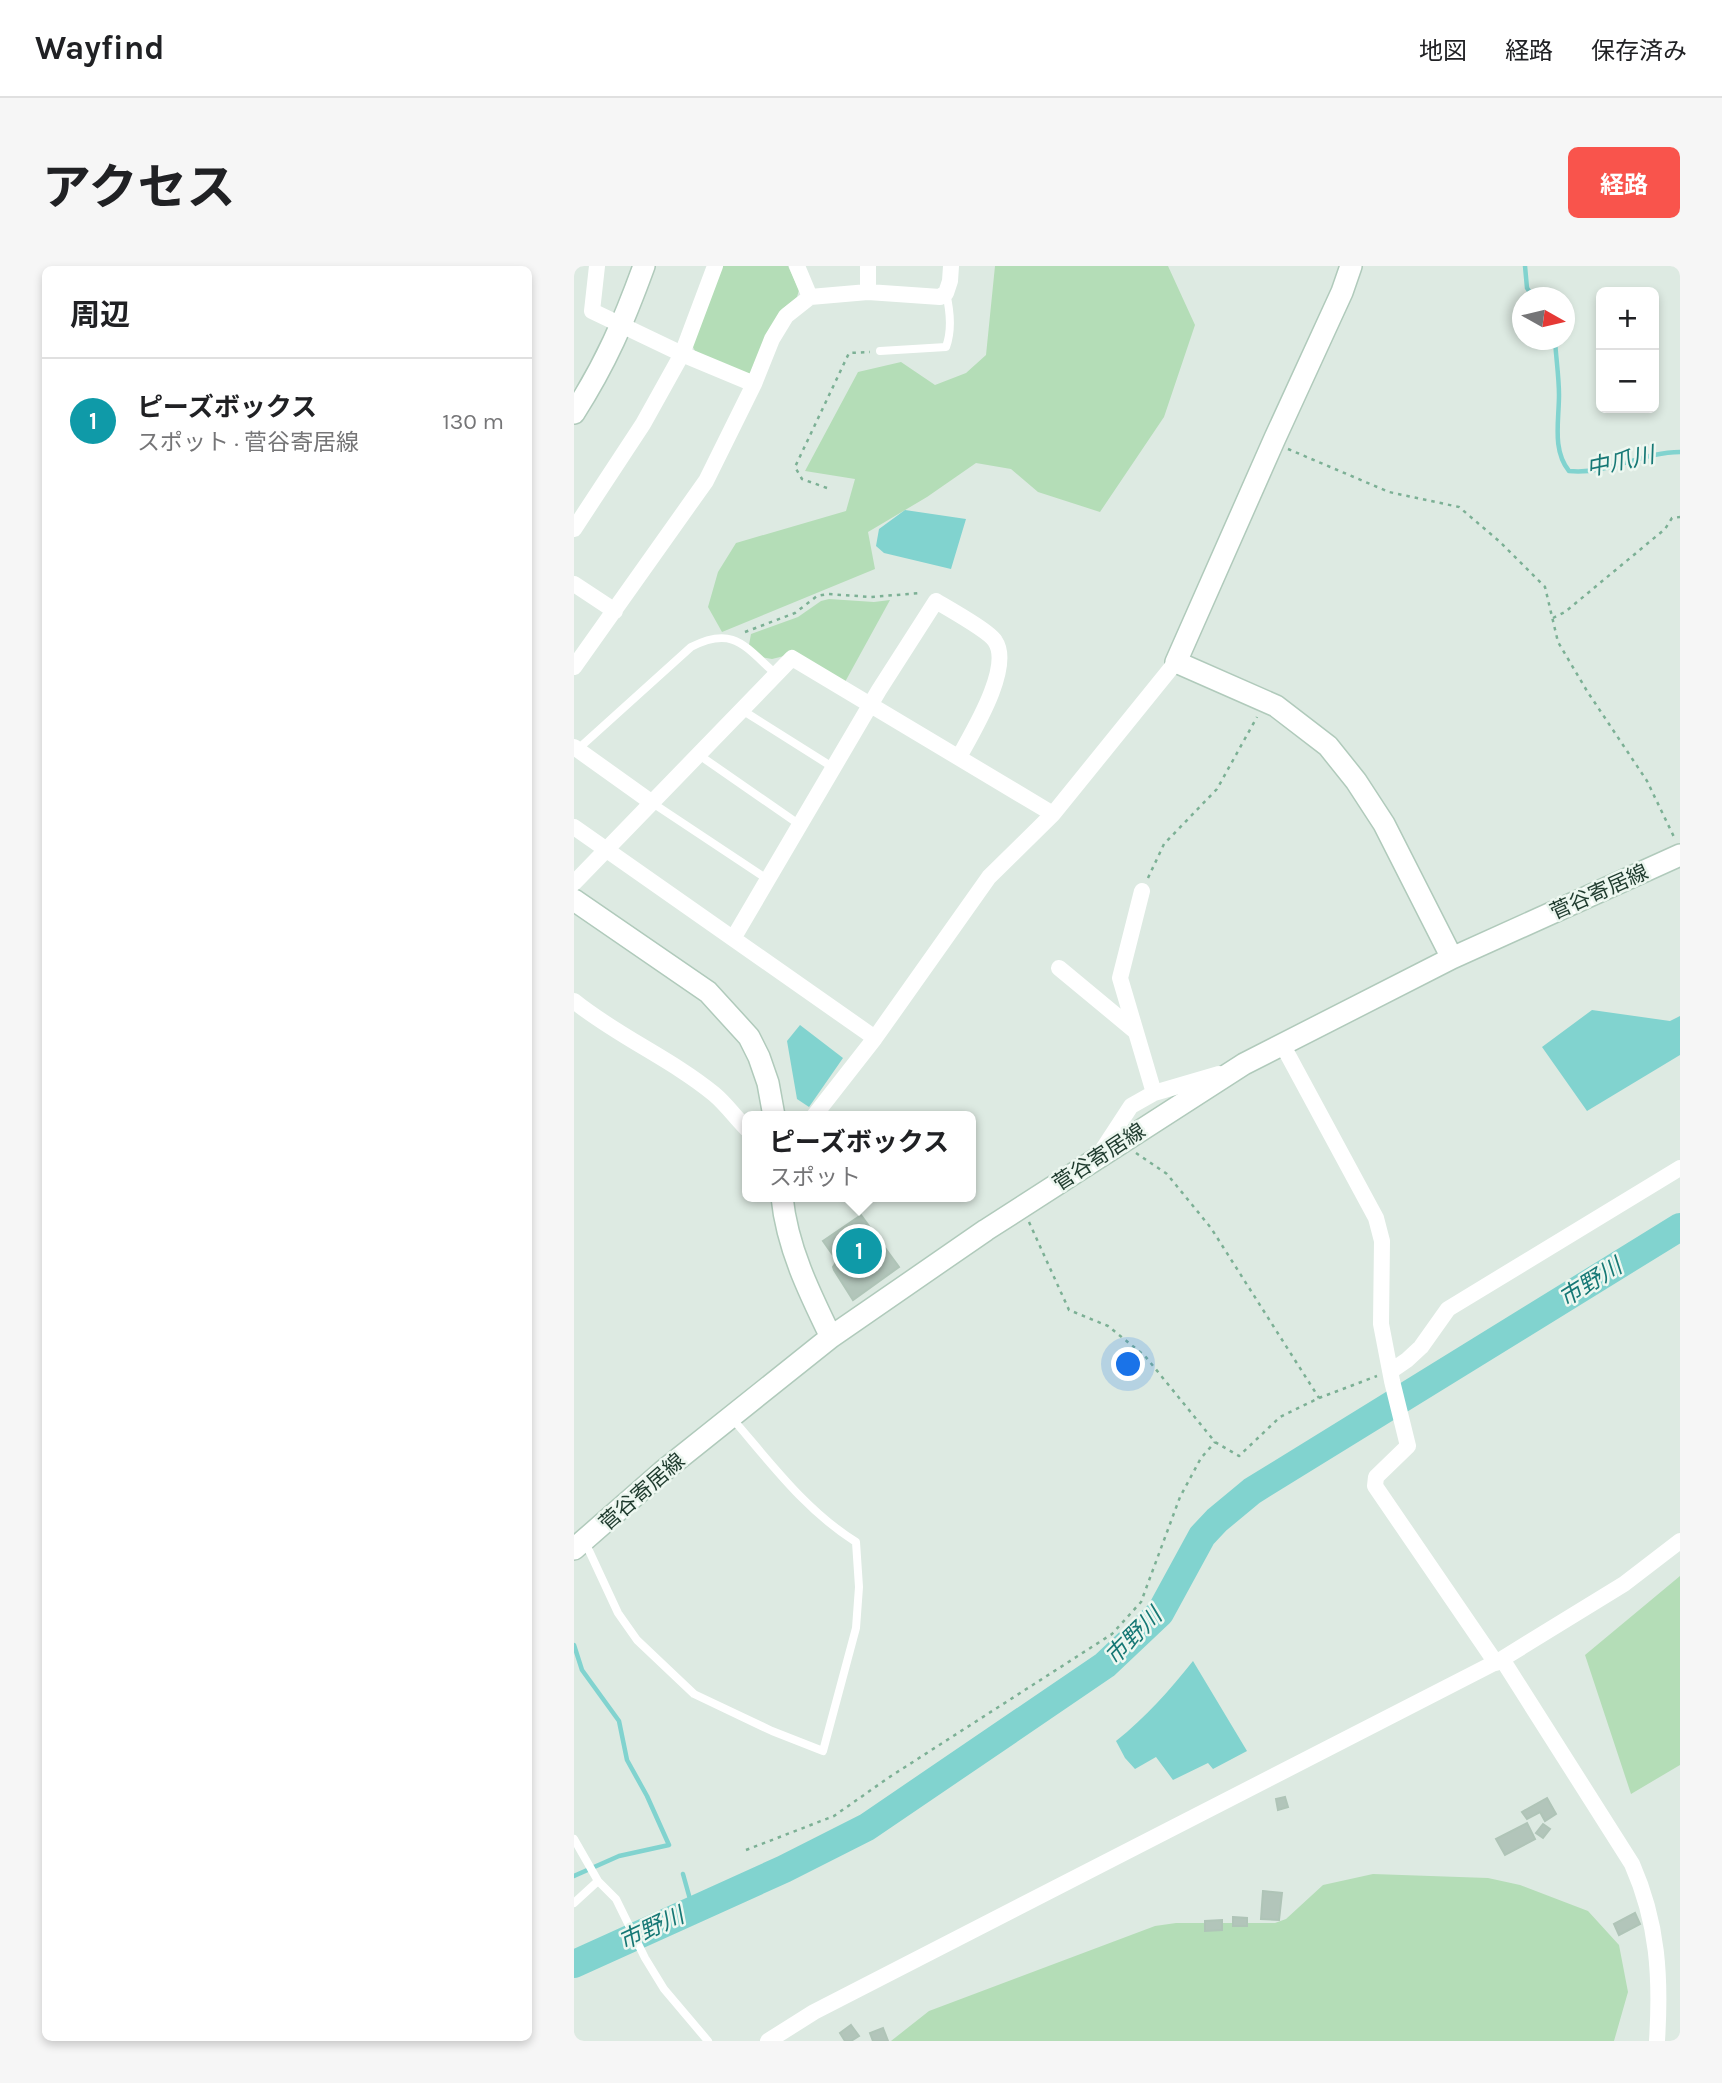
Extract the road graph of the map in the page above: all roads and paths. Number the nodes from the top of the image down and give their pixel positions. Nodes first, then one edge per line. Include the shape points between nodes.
1 (597, 266) edge
2 (644, 266) edge
3 (715, 266) edge
4 (797, 266) edge
5 (868, 266) edge
6 (951, 266) edge
7 (1351, 266) edge
8 (868, 292) junction
9 (946, 293) junction
10 (810, 298) junction
11 (622, 326) junction
12 (880, 351) joint
13 (682, 354) junction
14 (754, 384) junction
15 (574, 413) edge
16 (1273, 443) junction
17 (827, 488) dead end
18 (1680, 517) edge
19 (574, 530) edge
20 (574, 584) edge
21 (936, 601) junction
22 (615, 611) junction
23 (1552, 618) junction
24 (738, 640) junction
25 (1176, 662) junction
26 (574, 667) edge
27 (776, 674) junction
28 (1266, 701) junction
29 (871, 705) junction
30 (742, 710) junction
31 (576, 749) edge
32 (699, 755) junction
33 (959, 757) junction
34 (834, 768) junction
35 (651, 802) junction
36 (1053, 814) junction
37 (800, 825) junction
38 (574, 827) edge
39 (1680, 848) edge
40 (605, 849) junction
41 (1680, 855) edge
42 (767, 879) junction
43 (574, 883) edge
44 (1142, 891) joint
45 (574, 901) edge
46 (734, 937) junction
47 (1452, 958) junction
48 (1059, 968) dead end
49 (574, 1000) edge
50 (1135, 1031) junction
51 (875, 1038) junction
52 (1282, 1044) junction
53 (1235, 1069) junction
54 (1154, 1093) junction
55 (773, 1111) edge
56 (818, 1111) edge
57 (742, 1124) edge
58 (1122, 1142) junction
59 (1097, 1158) junction
60 (1680, 1168) edge
61 (783, 1202) edge
62 (1022, 1207) junction
63 (831, 1337) junction
64 (1391, 1376) junction
65 (1319, 1398) junction
66 (731, 1417) junction
67 (1216, 1442) junction
68 (1680, 1541) edge
69 (579, 1545) edge
70 (1499, 1661) junction
71 (574, 1839) edge
72 (747, 1850) dead end
73 (598, 1881) junction
74 (574, 1903) edge
75 (708, 2041) edge
76 (768, 2041) edge
77 (1657, 2041) edge

1 - 11 street via 592,311
2 - 11 street
3 - 13 street
4 - 10 street
5 - 8 street
6 - 9 street
7 - 16 street
8 - 9 street via 940,297
8 - 10 street
9 - 12 lane via 946,347
10 - 14 street via 786,316
11 - 13 street
11 - 15 street
12 - 17 path via 849,353 795,467 802,479
13 - 14 street
13 - 19 street
14 - 22 street via 706,481
16 - 23 path via 1390,492 1459,506 1545,587
16 - 25 street
18 - 23 path via 1672,518 1665,529
20 - 22 street
21 - 24 path via 914,592 817,596 795,612 748,629
21 - 29 street
21 - 33 street via 995,639 999,650 1000,664 988,703
22 - 26 street
23 - 39 path via 1558,642 1647,781
24 - 27 lane
24 - 31 lane via 712,638 691,647
25 - 28 street
25 - 36 street
27 - 29 street via 792,658
27 - 30 street
28 - 44 path via 1217,789 1164,844
28 - 47 street via 1328,746 1356,781 1384,824
29 - 33 street
29 - 34 street
30 - 32 street
30 - 34 lane
31 - 35 street
32 - 35 street
32 - 37 lane
33 - 36 street
34 - 37 street
35 - 40 street
35 - 42 lane
36 - 51 street via 989,877
37 - 42 street
38 - 40 street
40 - 43 street
40 - 46 street
41 - 47 street, 菅谷寄居線
42 - 46 street
44 - 50 street via 1120,978
45 - 55 street via 708,992 748,1037 759,1057
46 - 51 street
47 - 52 street, 菅谷寄居線
48 - 50 street
49 - 57 street via 598,1021 715,1094
50 - 54 street
51 - 56 street
52 - 53 street, 菅谷寄居線
52 - 64 street via 1376,1219 1382,1241 1381,1324
53 - 54 street
53 - 58 street, 菅谷寄居線
54 - 59 street via 1131,1106
58 - 59 street, 菅谷寄居線
58 - 65 path via 1167,1174 1211,1228
59 - 62 street, 菅谷寄居線
60 - 64 street via 1448,1309 1421,1347
61 - 63 street via 794,1253
62 - 63 street, 菅谷寄居線
62 - 67 path via 1069,1310 1108,1326 1145,1356
63 - 66 street, 菅谷寄居線
64 - 65 path
64 - 70 street via 1408,1446 1376,1477 1375,1486
65 - 67 path via 1280,1417 1239,1456
66 - 69 street, 菅谷寄居線
66 - 69 lane via 803,1501 856,1542 856,1628 822,1751 694,1694 637,1640
67 - 72 path via 1200,1458 1180,1497 1141,1602 1112,1634 834,1816
68 - 70 street via 1624,1584
70 - 76 street via 814,2012
70 - 77 street via 1632,1864 1646,1896 1655,1936 1660,2001
71 - 73 lane
73 - 74 lane
73 - 75 lane via 616,1899 664,1989

